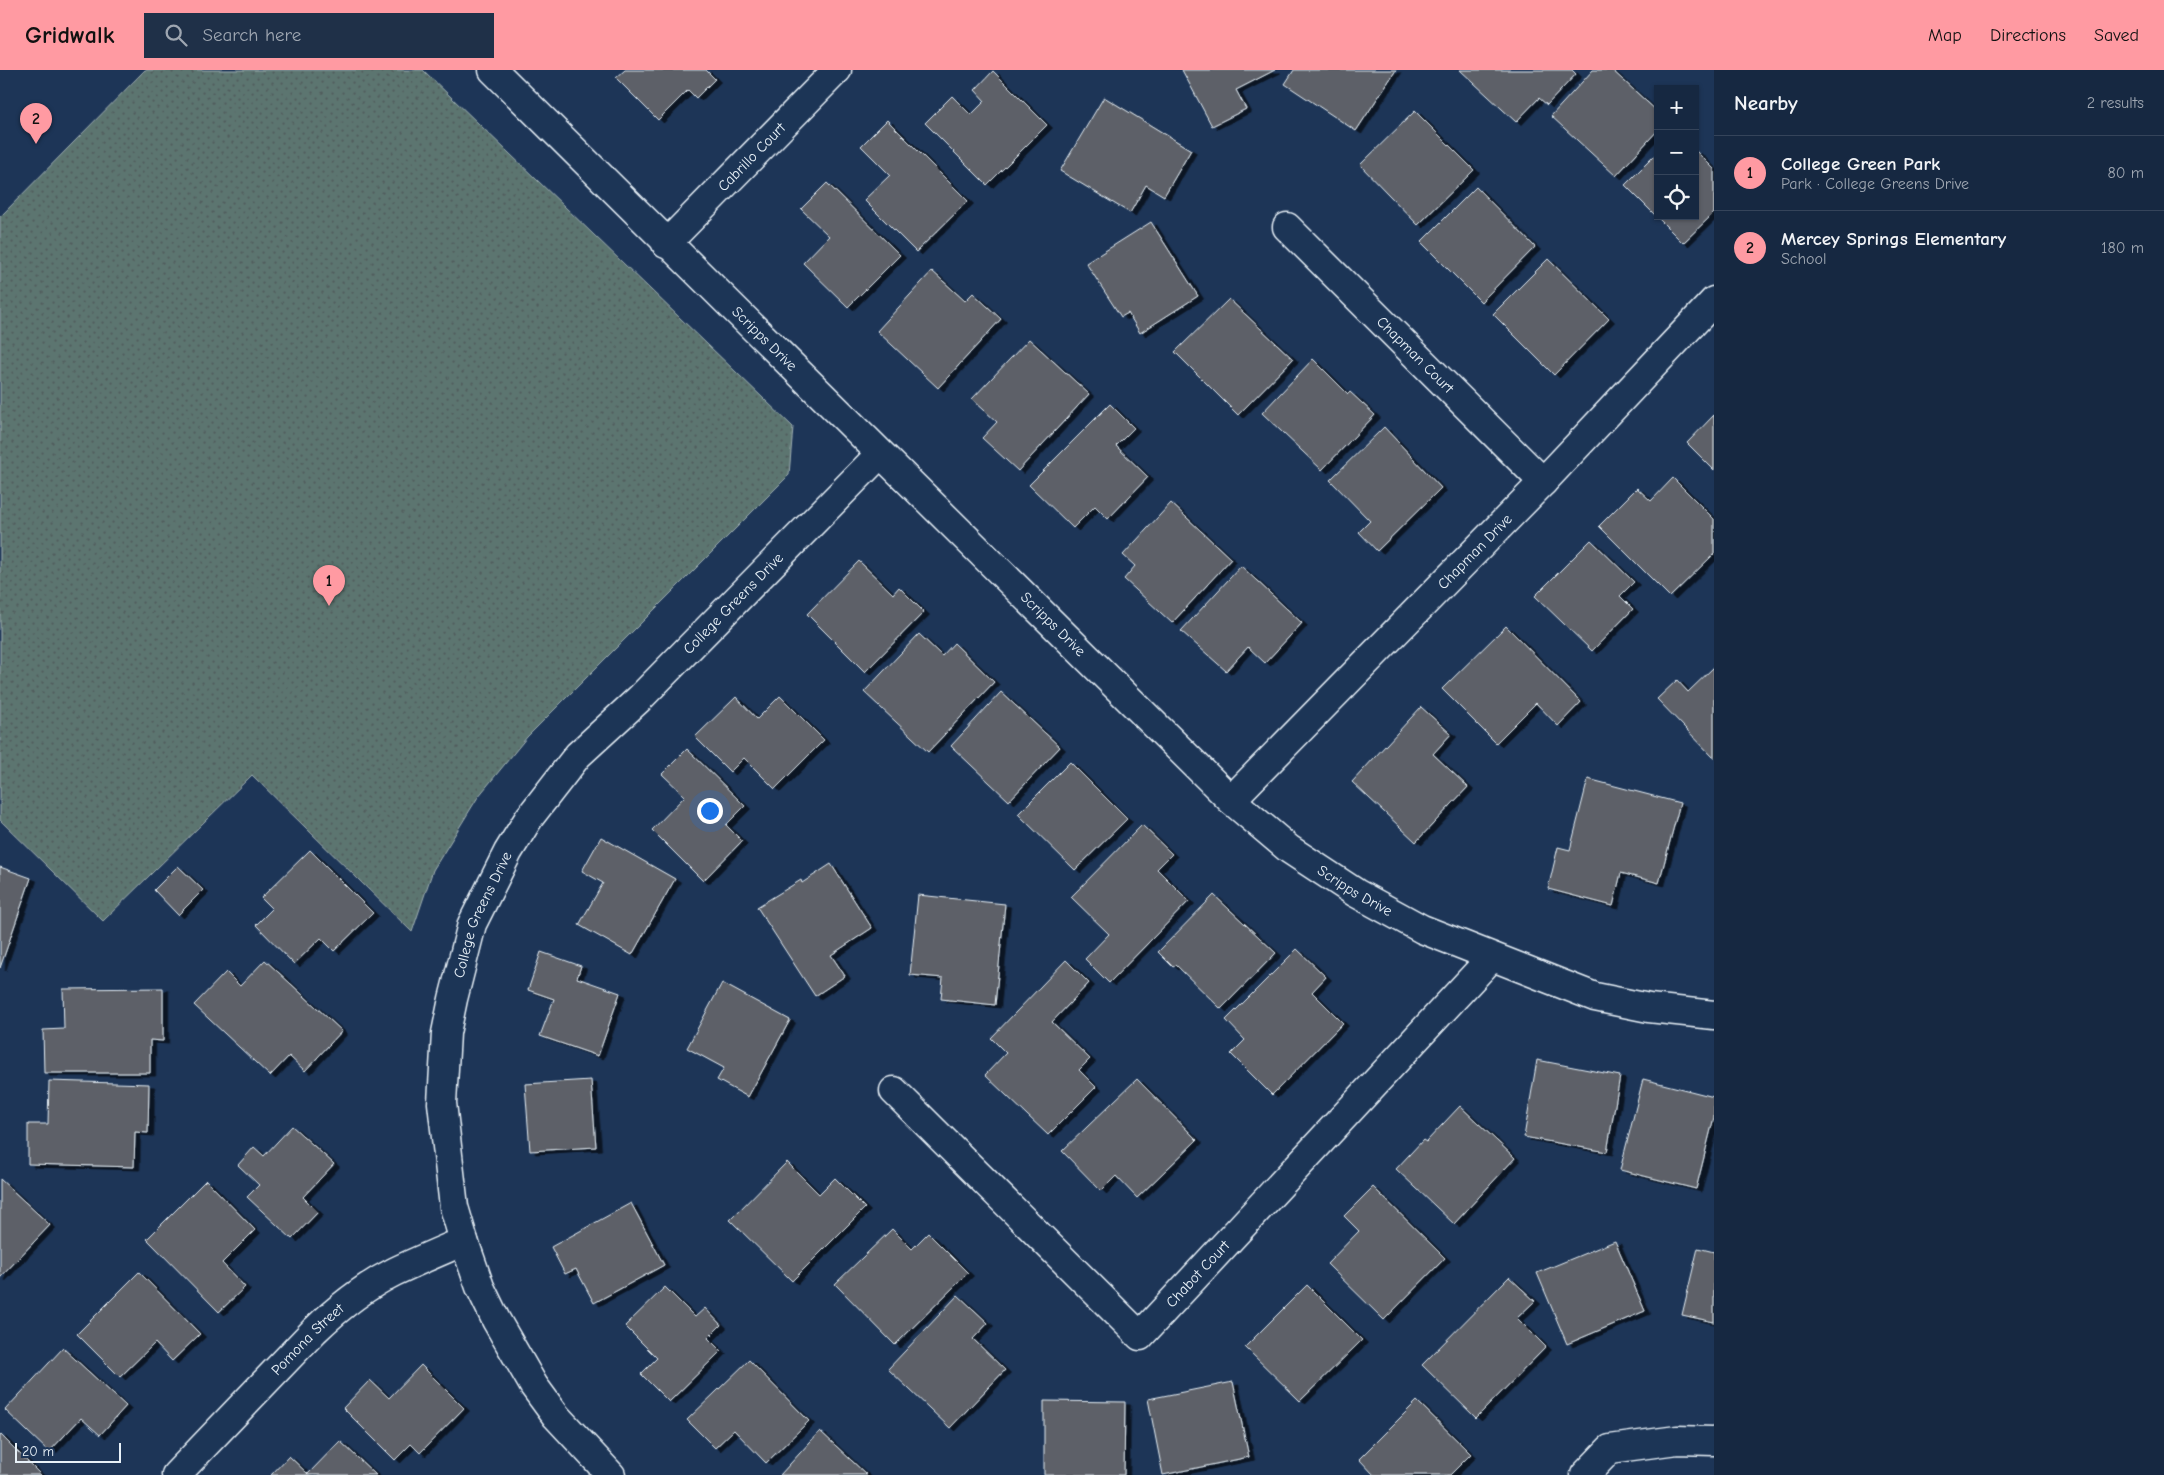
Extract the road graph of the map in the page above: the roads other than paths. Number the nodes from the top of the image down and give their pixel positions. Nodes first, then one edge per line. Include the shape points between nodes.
1 (492, 70) edge
2 (837, 70) edge
3 (1287, 227) dead end
4 (666, 244) junction
5 (1714, 301) edge
6 (880, 454) junction
7 (1543, 482) junction
8 (1231, 800) junction
9 (1492, 957) junction
10 (1714, 1015) edge
11 (894, 1091) dead end
12 (464, 1241) junction
13 (1714, 1440) edge
14 (176, 1475) edge
15 (611, 1475) edge
16 (1584, 1475) edge

1 - 4 street, Scripps Drive
2 - 4 street, Cabrillo Court
3 - 7 street, Chapman Court
4 - 6 street, Scripps Drive
5 - 7 street, Chapman Drive
6 - 8 street, Scripps Drive
6 - 12 street, College Greens Drive via 639,699 578,755 529,818 508,852 472,924 446,1033 442,1103 454,1207
7 - 8 street, Chapman Drive
8 - 9 street, Scripps Drive via 1289,849 1356,893 1422,929
9 - 10 street, Scripps Drive via 1595,998
9 - 11 street, Chabot Court via 1140,1336
12 - 14 street, Pomona Street via 394,1272 338,1308
12 - 15 street, College Greens Drive via 480,1288 534,1386 556,1416
13 - 16 street via 1677,1440 1610,1449

